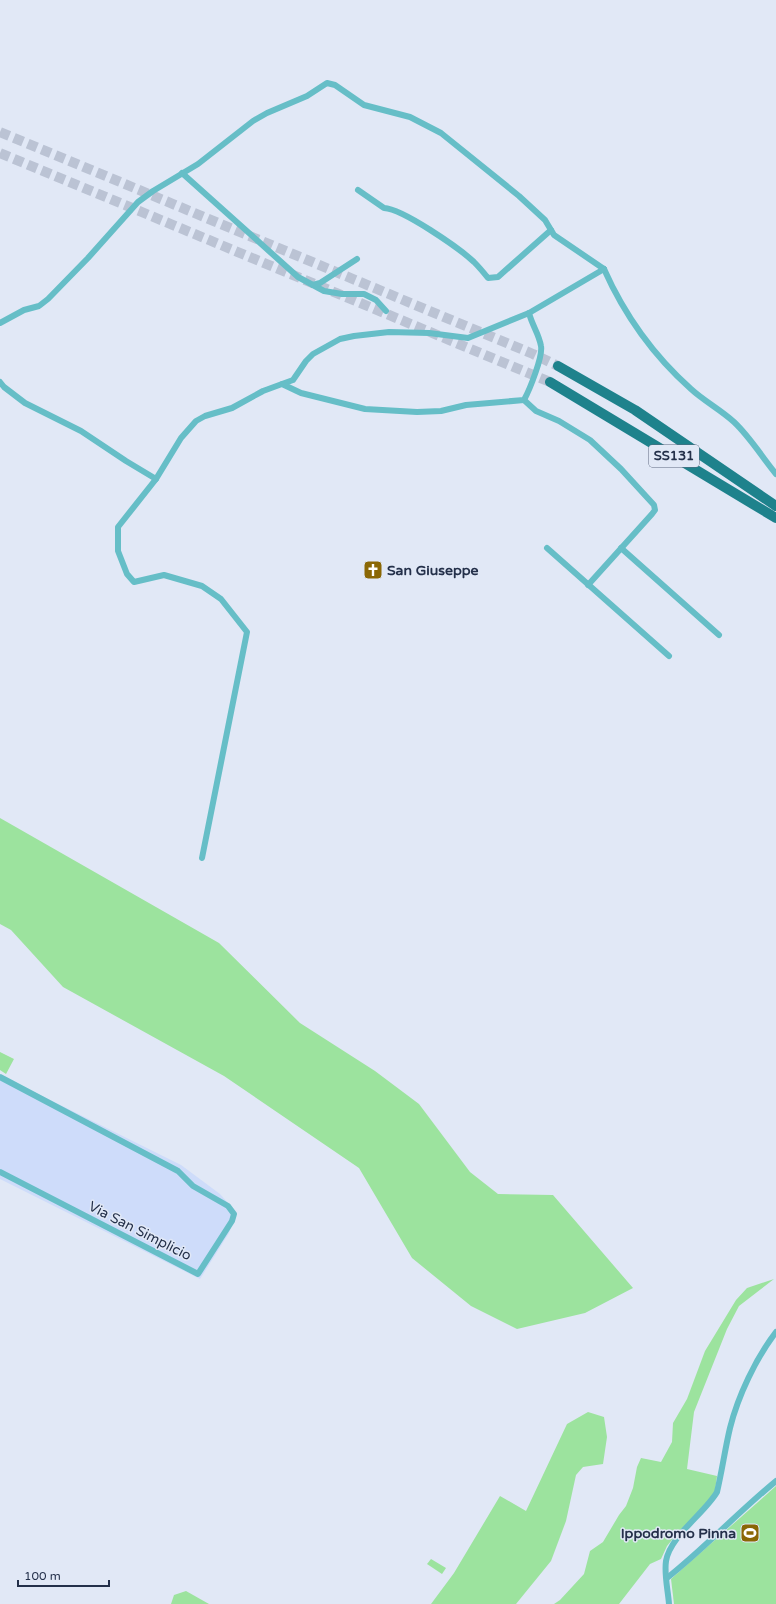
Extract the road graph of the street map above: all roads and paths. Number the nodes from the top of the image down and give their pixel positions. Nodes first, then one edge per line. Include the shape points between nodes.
1 (182, 173) junction
2 (358, 190) dead end
3 (551, 230) junction
4 (357, 258) dead end
5 (604, 269) junction
6 (313, 285) junction
7 (386, 311) dead end
8 (529, 313) junction
9 (0, 323) edge
10 (558, 366) tunnel mouth
11 (0, 382) edge
12 (550, 382) tunnel mouth
13 (282, 384) junction
14 (524, 400) junction
15 (776, 474) edge
16 (156, 479) junction
17 (776, 506) edge
18 (776, 518) edge
19 (547, 548) dead end
20 (621, 548) junction
21 (588, 585) junction
22 (719, 635) dead end
23 (668, 656) dead end
24 (202, 858) dead end
25 (0, 1077) edge
26 (0, 1172) edge
27 (776, 1332) edge
28 (776, 1481) edge
29 (667, 1578) junction
30 (669, 1604) edge

1 - 3 street via 198,164 253,121 307,96 326,83 335,86 364,106 410,116 441,133 519,196 545,220
1 - 6 street via 298,277
1 - 9 street via 138,202 48,299
2 - 3 street via 384,208 402,214 453,245 474,262 488,278 498,277
3 - 5 street via 554,235
4 - 6 street
5 - 8 street
5 - 15 street via 632,322 643,337 690,388 733,422
6 - 7 street via 342,294 364,294 376,300
8 - 13 street via 468,338 429,333 389,332 340,339 314,354 293,380
8 - 14 street via 542,348
10 - 17 highway, SS131 via 635,410
11 - 16 street via 25,403 81,431
12 - 18 highway, SS131
13 - 14 street via 301,393 365,409 441,411 466,405
13 - 16 street via 232,408 196,421 181,438
14 - 20 street via 536,412 559,421 590,440 654,505 655,510 652,514
16 - 24 street via 118,528 118,551 127,574 134,582 164,575 202,586 221,599 247,632
19 - 21 street
20 - 21 street
20 - 22 street
21 - 23 street
25 - 26 street, Via San Simplicio via 178,1171 193,1186 228,1206 234,1214 232,1222 198,1274
27 - 29 street via 742,1393 730,1427 717,1492 675,1542 666,1559
28 - 29 street
29 - 30 street

